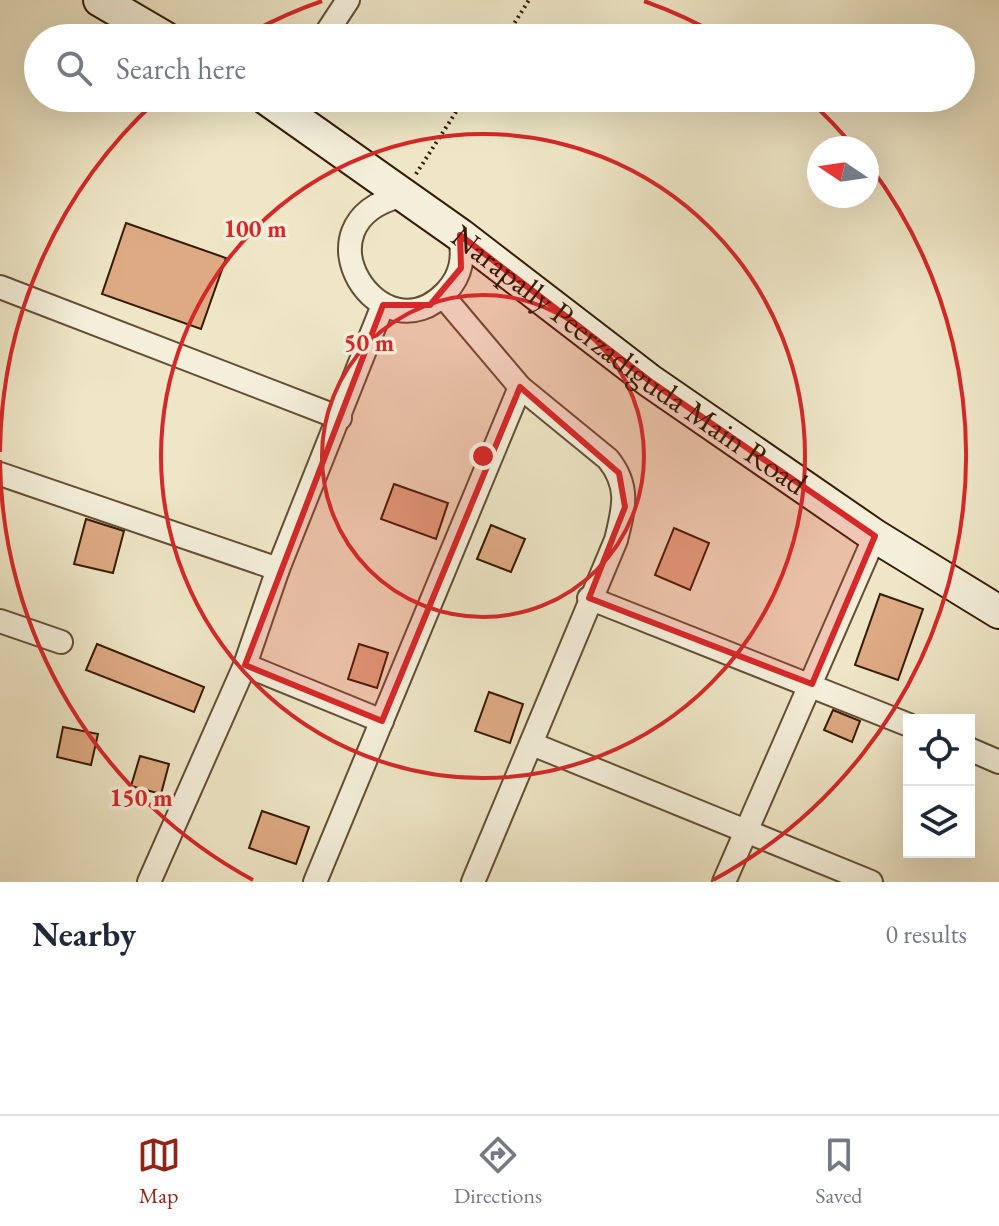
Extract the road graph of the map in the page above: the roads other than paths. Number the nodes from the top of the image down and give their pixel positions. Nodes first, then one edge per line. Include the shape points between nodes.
1 (100, 0) edge
2 (348, 0) edge
3 (141, 24) edge
4 (332, 24) edge
5 (292, 112) edge
6 (401, 196) junction
7 (460, 235) junction
8 (0, 287) edge
9 (443, 296) junction
10 (383, 305) junction
11 (520, 387) junction
12 (340, 418) junction
13 (0, 474) edge
14 (875, 536) junction
15 (278, 569) junction
16 (589, 598) junction
17 (999, 612) edge
18 (0, 621) edge
19 (61, 642) dead end
20 (245, 665) junction
21 (812, 684) junction
22 (382, 721) junction
23 (903, 722) edge
24 (532, 744) junction
25 (975, 752) edge
26 (999, 762) edge
27 (745, 831) junction
28 (149, 882) edge
29 (315, 882) edge
30 (473, 882) edge
31 (724, 882) edge
32 (871, 882) edge

1 - 3 street
2 - 4 street
5 - 6 street, Narapally Peerzadiguda Main Road
6 - 7 street, Narapally Peerzadiguda Main Road
6 - 10 street via 365,214 350,252 358,283
7 - 9 street via 461,268
7 - 14 street, Narapally Peerzadiguda Main Road via 650,381
8 - 12 street
9 - 10 street via 415,309
9 - 11 street
10 - 12 street
11 - 16 street via 619,473 625,507
11 - 22 street
12 - 15 street
13 - 15 street
14 - 17 street, Narapally Peerzadiguda Main Road
14 - 21 street
15 - 20 street
16 - 21 street
16 - 24 street
18 - 19 street
20 - 22 street
20 - 28 street
21 - 23 street
21 - 27 street
22 - 29 street
24 - 27 street
24 - 30 street
25 - 26 street
27 - 31 street
27 - 32 street

